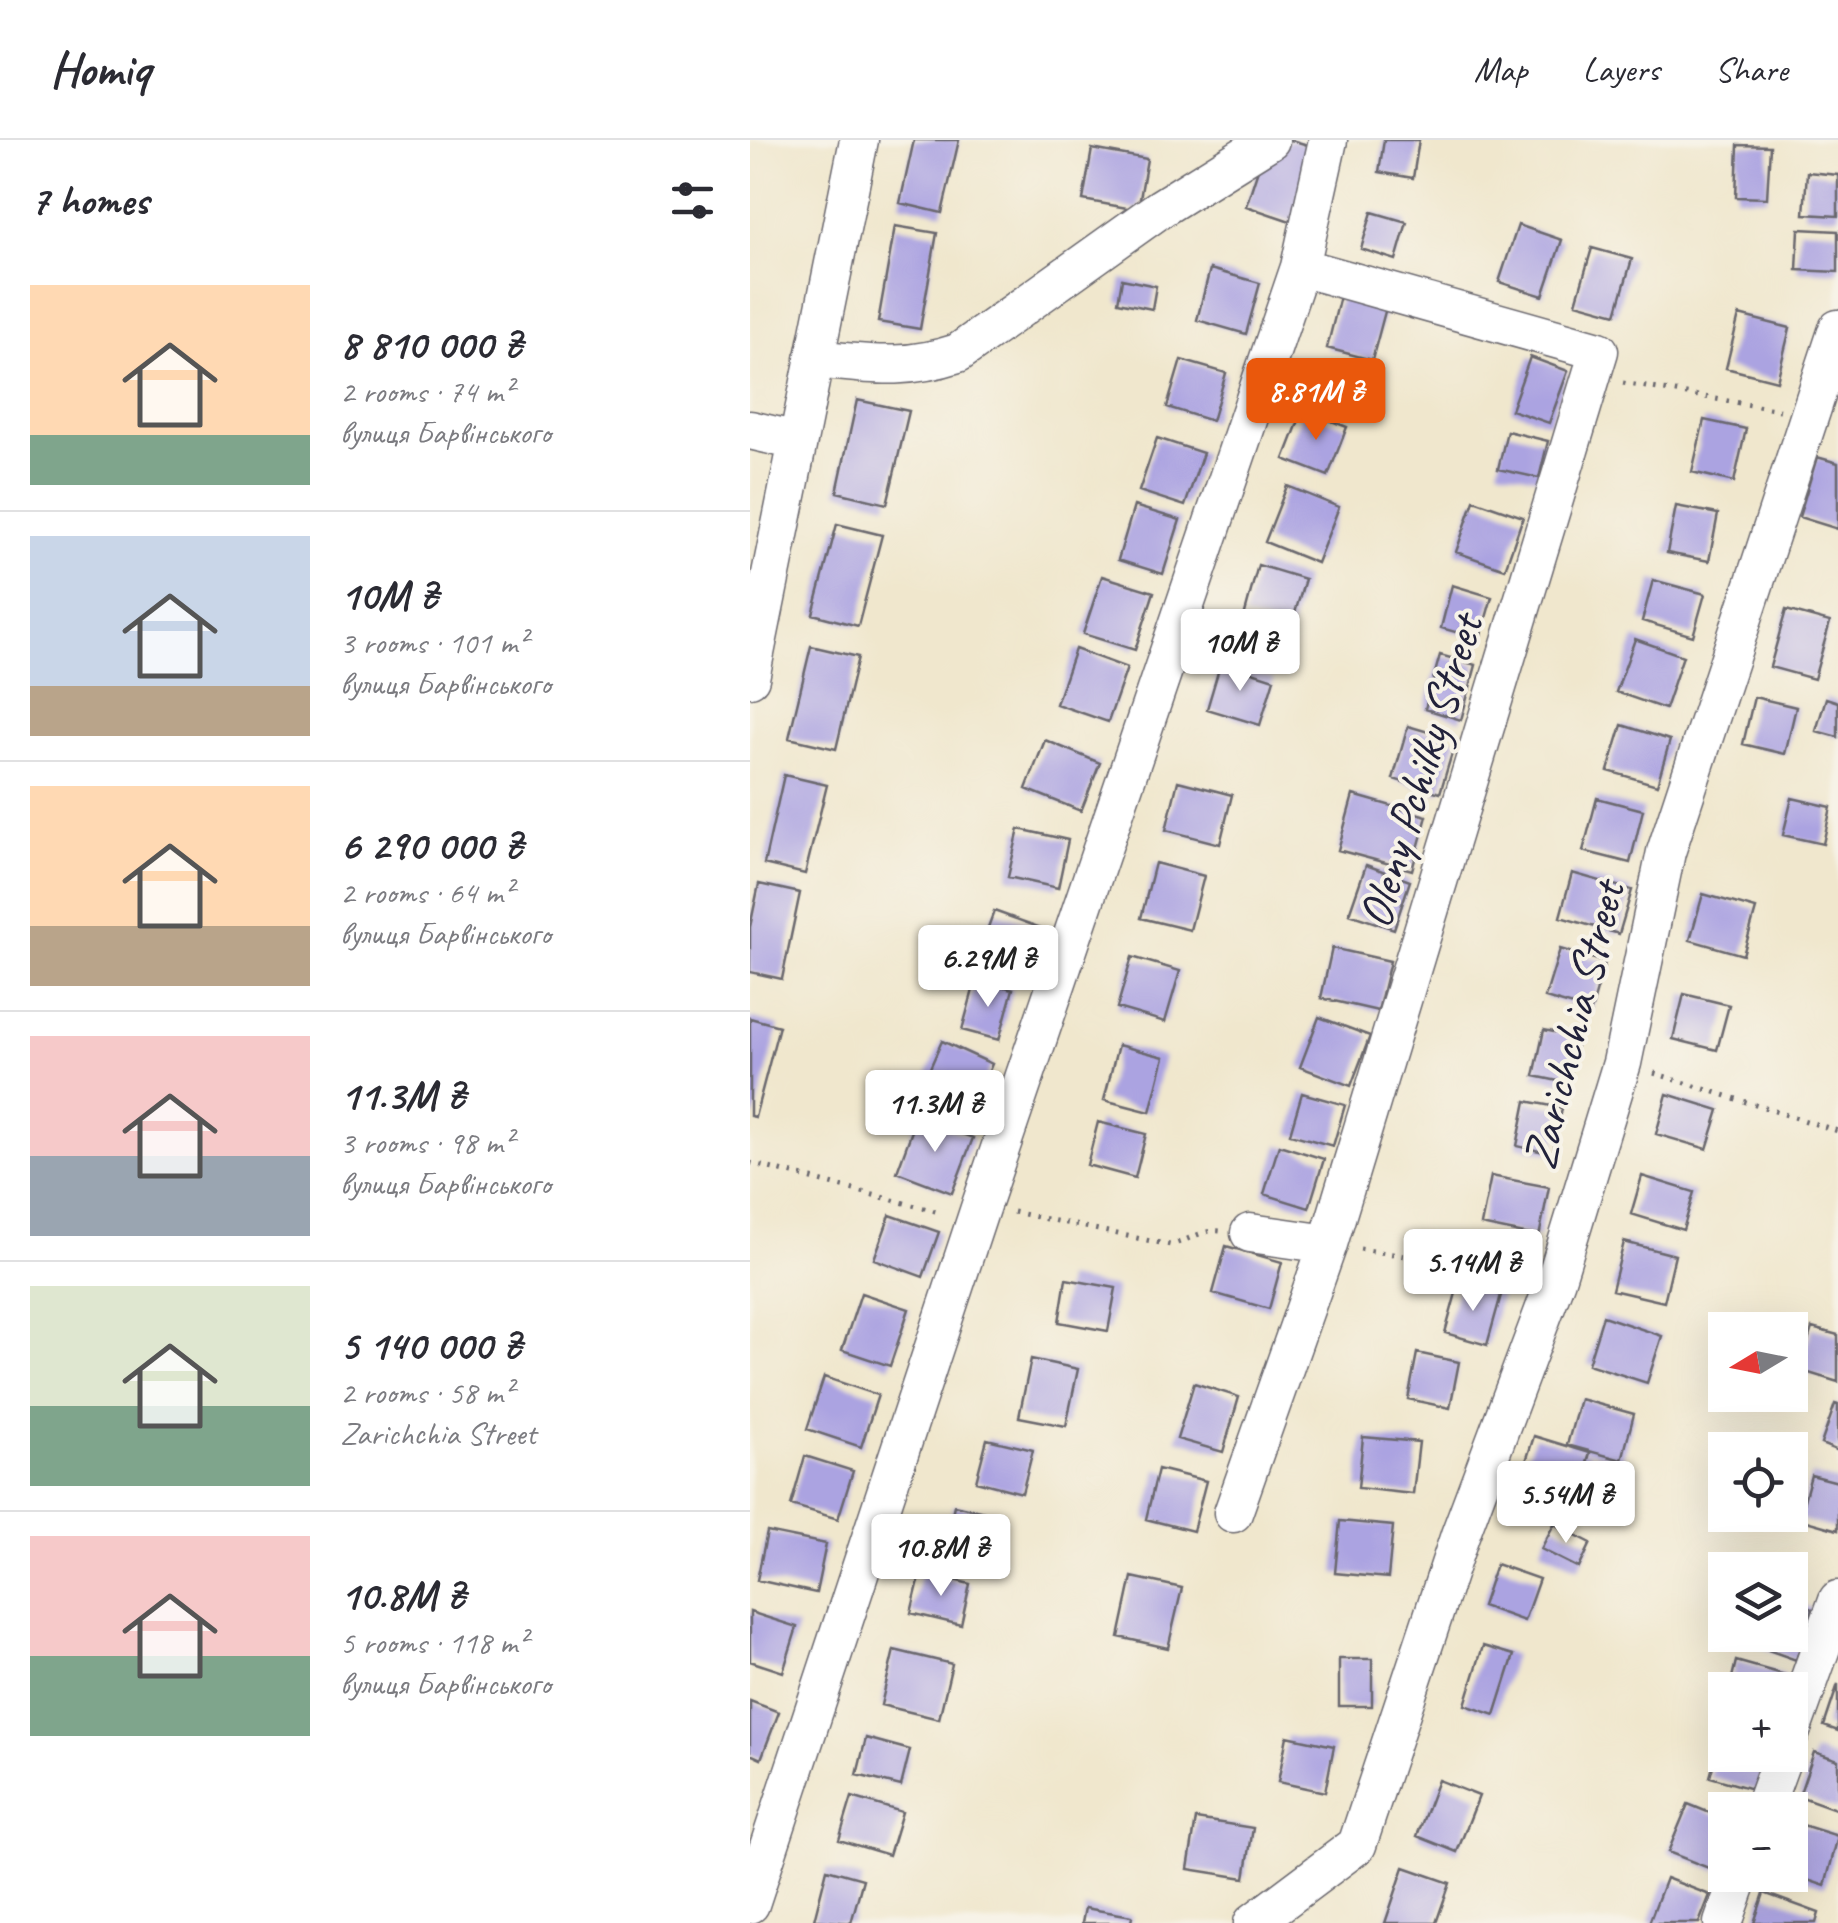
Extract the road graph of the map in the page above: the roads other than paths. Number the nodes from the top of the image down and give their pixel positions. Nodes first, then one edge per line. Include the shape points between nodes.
1 (860, 140) edge
2 (1270, 140) edge
3 (1328, 140) edge
4 (1300, 267) junction
5 (1838, 329) edge
6 (814, 359) junction
7 (750, 430) edge
8 (797, 441) junction
9 (750, 678) edge
10 (1250, 1233) road end
11 (1328, 1244) junction
12 (1233, 1513) dead end
13 (1838, 1600) edge
14 (1808, 1684) edge
15 (1734, 1892) edge
16 (750, 1904) edge
17 (1253, 1923) edge
18 (1723, 1923) edge

1 - 6 street
2 - 6 street via 1161,208 958,353 922,365
3 - 4 street
4 - 11 street, Oleny Pchilky Street via 1599,350
4 - 16 street
5 - 17 street, Zarichchia Street via 1666,852 1622,1063 1556,1279 1460,1535 1357,1845
6 - 8 street
7 - 8 street
8 - 9 street
10 - 11 street
11 - 12 street, Oleny Pchilky Street
13 - 14 street
15 - 18 street

